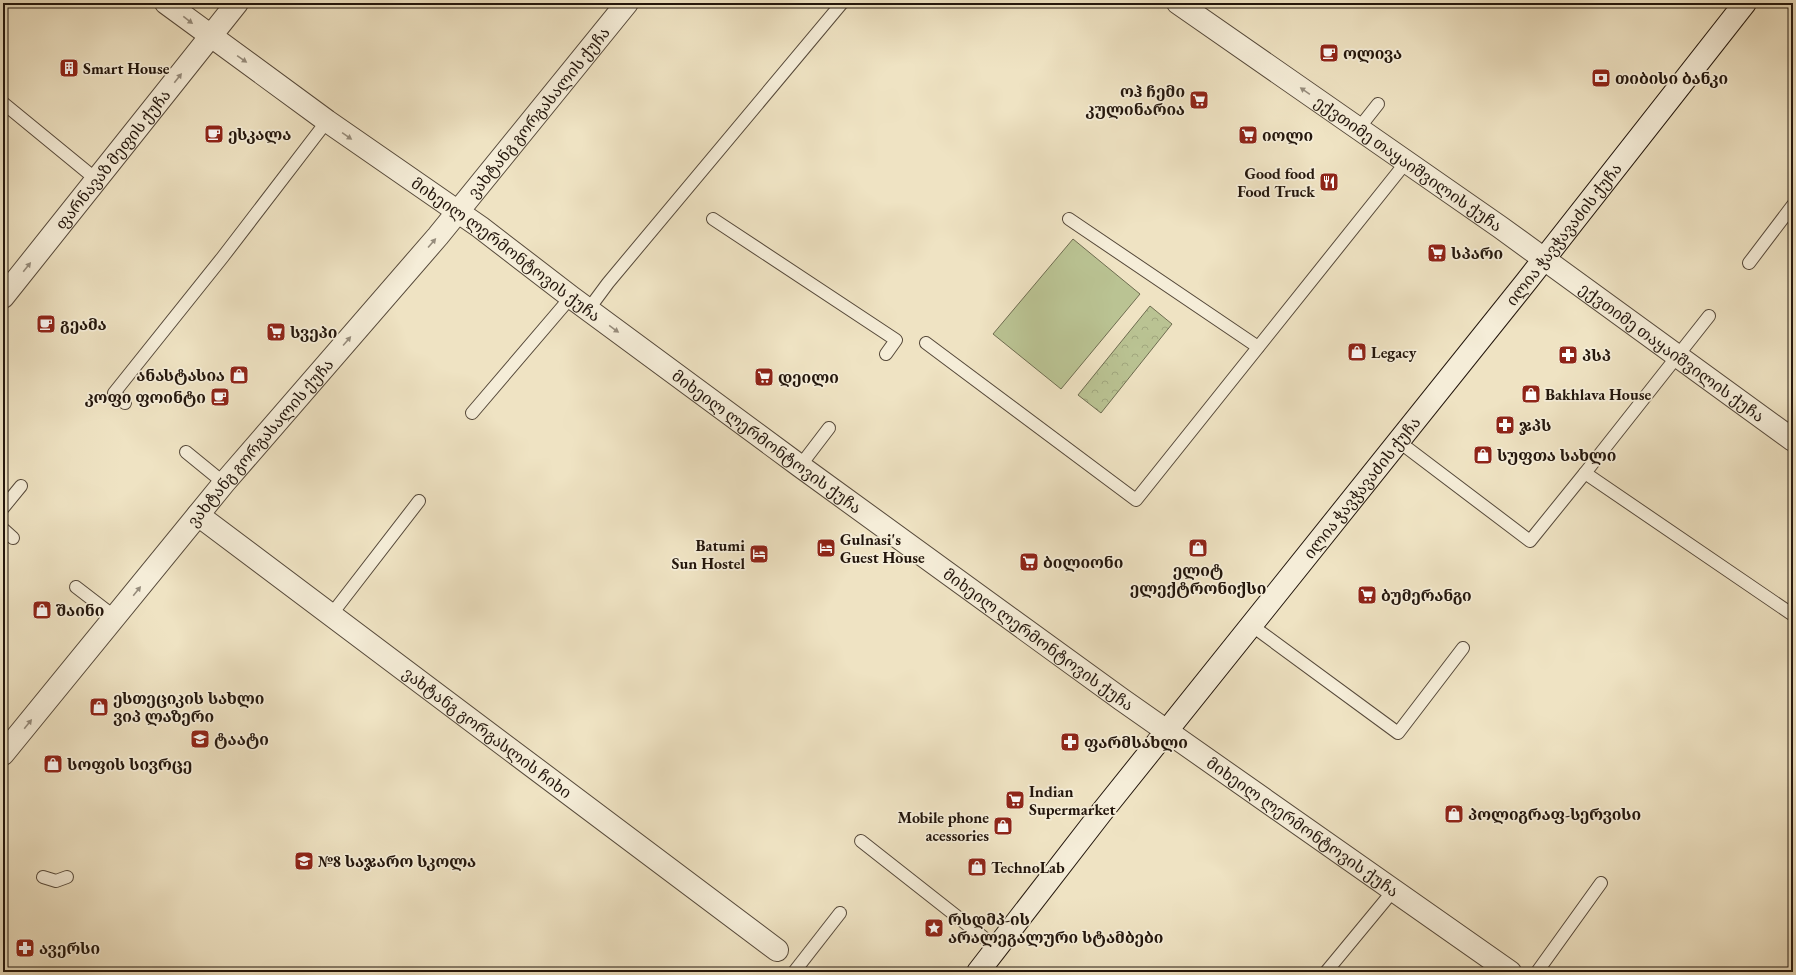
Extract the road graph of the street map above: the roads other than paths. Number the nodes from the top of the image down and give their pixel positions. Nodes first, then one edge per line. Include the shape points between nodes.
1 (166, 3) edge
2 (237, 3) edge
3 (627, 3) edge
4 (842, 3) edge
5 (1745, 3) edge
6 (1180, 4) edge
7 (210, 37) junction
8 (3, 103) edge
9 (1378, 104) dead end
10 (327, 121) junction
11 (1360, 128) junction
12 (1407, 161) junction
13 (97, 180) junction
14 (1793, 206) edge
15 (457, 213) junction
16 (713, 219) dead end
17 (1069, 219) dead end
18 (1542, 259) junction
19 (1749, 263) dead end
20 (571, 297) junction
21 (3, 298) edge
22 (588, 310) junction
23 (1709, 316) dead end
24 (926, 343) dead end
25 (1258, 347) junction
26 (886, 354) dead end
27 (1677, 357) junction
28 (125, 403) dead end
29 (472, 413) dead end
30 (829, 428) dead end
31 (1793, 440) edge
32 (1398, 441) junction
33 (186, 452) dead end
34 (800, 466) junction
35 (1585, 473) junction
36 (224, 483) junction
37 (21, 486) dead end
38 (419, 501) dead end
39 (3, 508) edge
40 (198, 515) junction
41 (3, 529) edge
42 (13, 538) dead end
43 (76, 587) dead end
44 (331, 615) junction
45 (1793, 615) edge
46 (115, 617) junction
47 (1250, 625) junction
48 (1463, 648) dead end
49 (1166, 731) junction
50 (3, 754) edge
51 (861, 841) dead end
52 (43, 877) dead end
53 (67, 877) dead end
54 (1601, 883) dead end
55 (1393, 891) junction
56 (840, 912) dead end
57 (997, 948) junction
58 (777, 950) dead end
59 (794, 972) edge
60 (978, 972) edge
61 (1326, 972) edge
62 (1510, 972) edge
63 (1537, 972) edge

1 -> 7 street, მიხეილ ლერმონტოვის ქუჩა
2 - 7 street, ფარნავაზ მეფის ქუჩა
3 - 15 street, ვახტანგ გორგასალის ქუჩა
4 - 22 lane
5 - 18 street, ილია ჭავჭავაძის ქუჩა
11 -> 6 street, ექვთიმე თაყაიშვილის ქუჩა
7 -> 10 street, მიხეილ ლერმონტოვის ქუჩა
13 -> 7 street, ფარნავაზ მეფის ქუჩა
8 - 13 lane
9 - 11 lane
10 -> 15 street, მიხეილ ლერმონტოვის ქუჩა
10 - 28 lane via 114,394
11 - 12 street, ექვთიმე თაყაიშვილის ქუჩა
12 - 18 street, ექვთიმე თაყაიშვილის ქუჩა
12 - 25 lane
21 -> 13 street, ფარნავაზ მეფის ქუჩა
14 - 19 lane
15 - 20 street, მიხეილ ლერმონტოვის ქუჩა via 480,227
36 -> 15 street, ვახტანგ გორგასალის ქუჩა
16 - 26 lane via 896,340
17 - 25 lane
18 - 27 street, ექვთიმე თაყაიშვილის ქუჩა
18 - 32 street, ილია ჭავჭავაძის ქუჩა
20 - 22 street, მიხეილ ლერმონტოვის ქუჩა
20 - 29 lane
22 -> 34 street, მიხეილ ლერმონტოვის ქუჩა
23 - 27 lane
24 - 25 lane via 1136,500
27 - 31 street, ექვთიმე თაყაიშვილის ქუჩა
27 - 35 lane
30 - 34 lane
32 - 35 lane via 1530,541
32 - 47 street, ილია ჭავჭავაძის ქუჩა
33 - 36 lane
34 - 49 street, მიხეილ ლერმონტოვის ქუჩა
35 - 45 lane
36 - 40 street, ვახტანგ გორგასალის ქუჩა
37 - 39 lane
38 - 44 lane
40 - 44 street, ვახტანგ გორგასლის ჩიხი
46 -> 40 street, ვახტანგ გორგასალის ქუჩა
41 - 42 lane
43 - 46 lane
44 - 58 street, ვახტანგ გორგასლის ჩიხი
50 -> 46 street, ვახტანგ გორგასალის ქუჩა
47 - 48 lane via 1398,733
47 - 49 street, ილია ჭავჭავაძის ქუჩა
49 - 55 street, მიხეილ ლერმონტოვის ქუჩა
49 - 57 street, ილია ჭავჭავაძის ქუჩა
51 - 57 lane
52 - 53 lane via 56,881
54 - 63 lane
55 - 61 lane
55 - 62 street, მიხეილ ლერმონტოვის ქუჩა
56 - 59 lane
57 - 60 street, ილია ჭავჭავაძის ქუჩა

